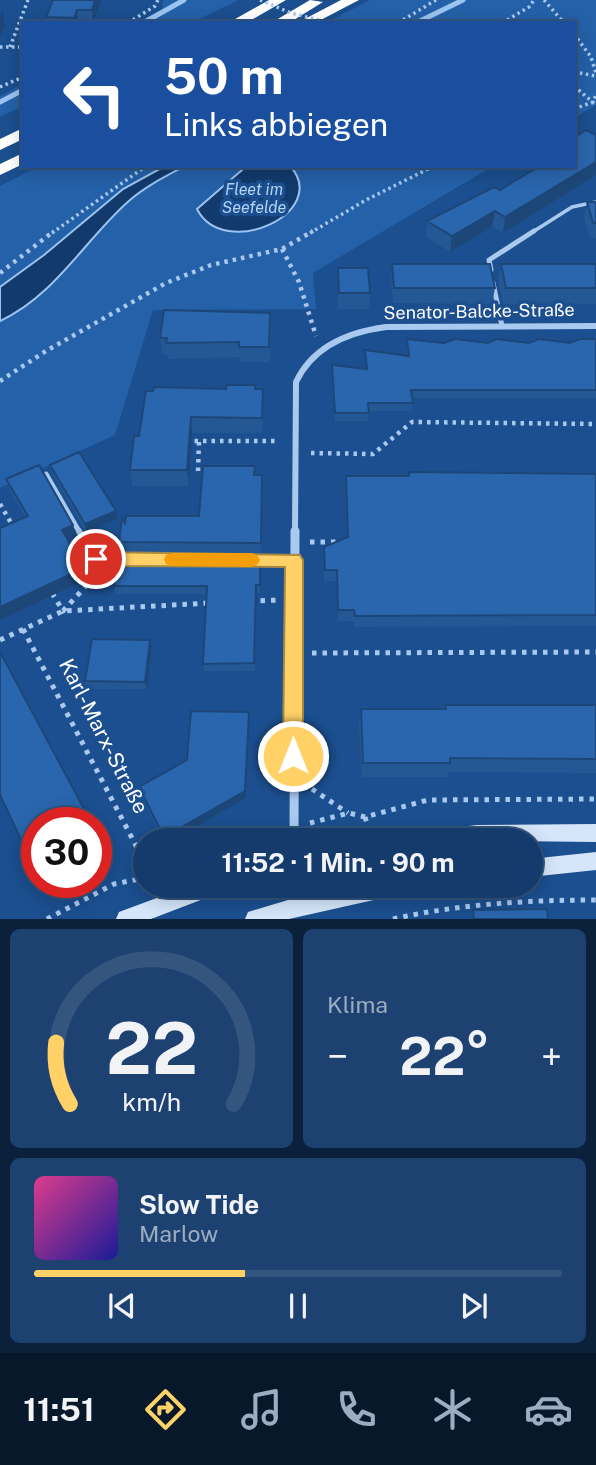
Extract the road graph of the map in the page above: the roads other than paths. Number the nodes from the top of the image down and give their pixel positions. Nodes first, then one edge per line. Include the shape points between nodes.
1 (260, 0) edge
2 (279, 0) edge
3 (319, 0) edge
4 (352, 0) edge
5 (228, 21) edge
6 (239, 21) edge
7 (282, 21) edge
8 (308, 21) edge
9 (21, 134) edge
10 (0, 145) edge
11 (21, 159) edge
12 (0, 170) edge
13 (596, 202) edge
14 (502, 326) junction
15 (596, 326) edge
16 (46, 474) edge
17 (135, 559) edge
18 (241, 560) edge
19 (294, 560) junction
20 (293, 828) edge
21 (543, 833) edge
22 (596, 833) edge
23 (596, 861) edge
24 (543, 867) edge
25 (181, 898) edge
26 (353, 898) edge
27 (299, 913) edge
28 (126, 919) edge
29 (255, 919) edge

1 - 5 highway
2 - 6 highway
3 - 7 highway
4 - 8 highway
9 - 10 highway
11 - 12 highway
13 - 14 lane via 572,207 489,260
14 - 15 street, Senator-Balcke-Straße
14 - 19 street, Senator-Balcke-Straße via 377,328 334,343 306,362 296,382
16 - 17 lane via 96,559
18 - 19 lane
19 - 20 street, Senator-Balcke-Straße
21 - 22 street
23 - 24 street
25 - 28 street
26 - 27 street
27 - 29 street

